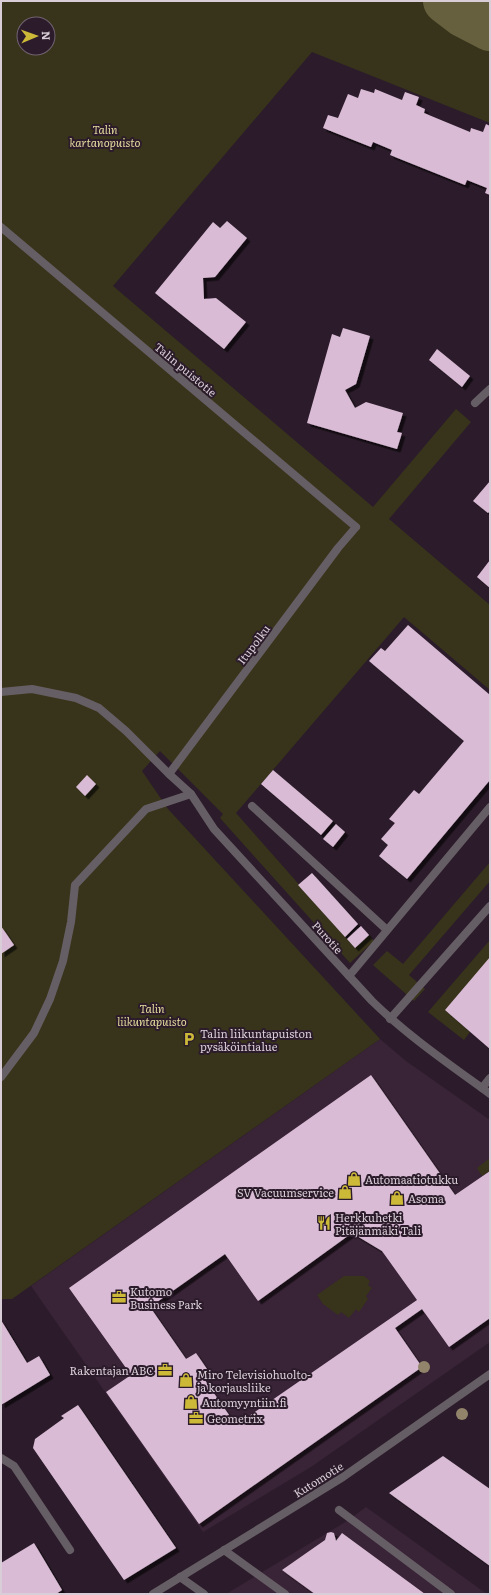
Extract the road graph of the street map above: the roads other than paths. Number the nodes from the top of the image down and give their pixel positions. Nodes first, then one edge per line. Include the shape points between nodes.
1 (1, 227) edge
2 (490, 389) edge
3 (475, 403) dead end
4 (356, 527) joint
5 (1, 692) edge
6 (169, 774) junction
7 (191, 794) junction
8 (252, 806) dead end
9 (490, 807) edge
10 (490, 906) edge
11 (387, 930) junction
12 (349, 976) junction
13 (390, 1019) junction
14 (1, 1077) edge
15 (490, 1078) edge
16 (482, 1088) junction
17 (490, 1094) edge
18 (490, 1374) edge
19 (1, 1458) edge
20 (339, 1510) dead end
21 (70, 1550) dead end
22 (224, 1550) junction
23 (180, 1577) junction
24 (153, 1594) edge
25 (204, 1594) edge
26 (284, 1594) edge
27 (451, 1594) edge

1 - 4 street, Talin puistotie
2 - 3 street
4 - 6 street, Itupolku
5 - 6 street, Purotie via 32,689 76,698 99,708
6 - 7 street, Purotie
7 - 12 street, Purotie via 214,829
7 - 14 street via 146,809 75,885 72,922 64,961 50,999 34,1033
8 - 11 street
9 - 11 street
10 - 13 street
11 - 12 street
12 - 13 street, Purotie
13 - 16 street, Purotie
15 - 16 street
16 - 17 street, Purotie
18 - 22 street, Kutomotie via 343,1477
19 - 21 street via 14,1466
20 - 27 street
22 - 23 street, Kutomotie
22 - 26 street
23 - 24 street, Kutomotie
23 - 25 street

